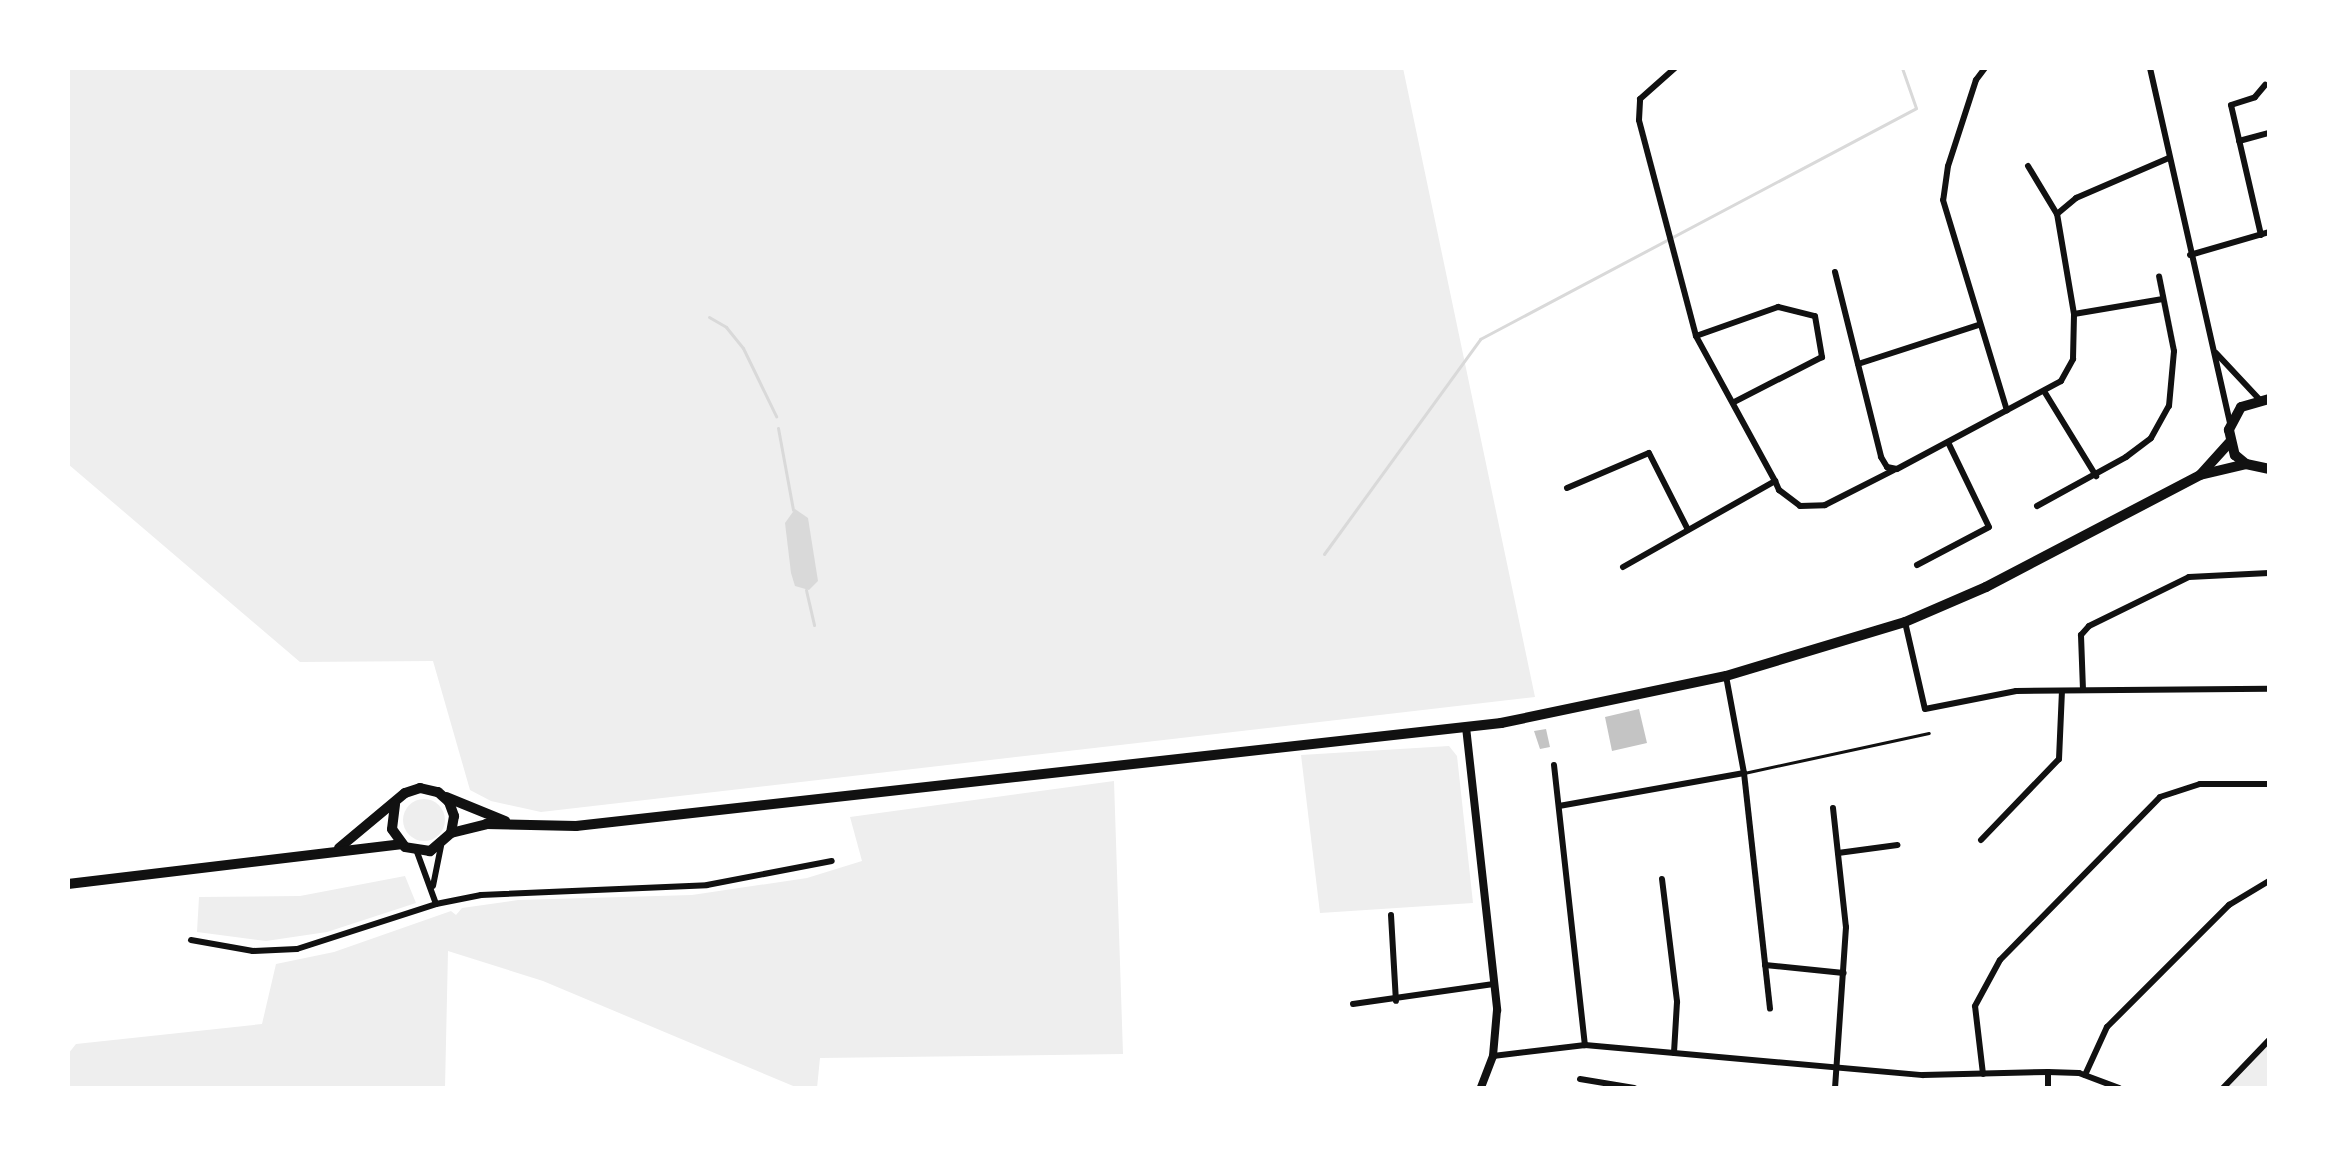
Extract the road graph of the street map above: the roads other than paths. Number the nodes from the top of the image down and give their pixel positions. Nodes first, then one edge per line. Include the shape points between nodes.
1 (1675, 68) edge
2 (1985, 68) edge
3 (2150, 68) edge
4 (2265, 85) dead end
5 (2269, 133) edge
6 (2239, 141) junction
7 (2169, 158) junction
8 (2028, 166) dead end
9 (2057, 214) junction
10 (2265, 233) edge
11 (2190, 255) junction
12 (1835, 272) dead end
13 (2159, 276) dead end
14 (2163, 299) junction
15 (2074, 314) junction
16 (1979, 325) junction
17 (1696, 336) junction
18 (2213, 350) junction
19 (1858, 364) junction
20 (2044, 391) junction
21 (2264, 399) edge
22 (1734, 402) junction
23 (2007, 411) junction
24 (2230, 422) junction
25 (1948, 442) junction
26 (2229, 443) junction
27 (2246, 464) junction
28 (1894, 469) junction
29 (2269, 469) edge
30 (2200, 475) junction
31 (2096, 476) junction
32 (1775, 481) junction
33 (1567, 488) dead end
34 (2037, 506) dead end
35 (1688, 530) junction
36 (1917, 565) dead end
37 (1623, 567) dead end
38 (2269, 573) edge
39 (1905, 622) junction
40 (1726, 676) junction
41 (2269, 689) edge
42 (2083, 690) junction
43 (2062, 691) junction
44 (1466, 727) junction
45 (1929, 733) dead end
46 (1554, 765) dead end
47 (1744, 773) junction
48 (2269, 784) edge
49 (444, 796) junction
50 (395, 804) junction
51 (1559, 806) junction
52 (1833, 808) dead end
53 (513, 823) junction
54 (451, 833) junction
55 (1981, 840) dead end
56 (401, 844) junction
57 (1897, 845) dead end
58 (441, 846) junction
59 (338, 849) junction
60 (417, 852) junction
61 (1838, 853) junction
62 (832, 861) dead end
63 (1662, 879) dead end
64 (2269, 881) edge
65 (68, 884) edge
66 (433, 889) junction
67 (436, 904) junction
68 (1391, 915) dead end
69 (191, 940) dead end
70 (1765, 965) junction
71 (1844, 973) junction
72 (1494, 984) junction
73 (1396, 1001) junction
74 (1353, 1004) dead end
75 (1770, 1009) dead end
76 (2269, 1040) edge
77 (1585, 1045) junction
78 (1674, 1053) junction
79 (1493, 1056) junction
80 (1838, 1068) junction
81 (2048, 1072) junction
82 (1983, 1074) junction
83 (2085, 1075) junction
84 (1580, 1079) dead end
85 (1481, 1088) edge
86 (1634, 1088) edge
87 (1835, 1088) edge
88 (2048, 1088) edge
89 (2119, 1088) edge
90 (2223, 1088) edge

1 - 17 street via 1640,99 1639,120
2 - 16 street via 1976,80 1948,166 1943,200
3 - 7 street
4 - 6 street via 2255,97 2231,105
5 - 6 street
6 - 10 street
7 - 9 street via 2076,198
7 - 11 street
8 - 9 street
9 - 15 street
10 - 11 street
11 - 18 street
12 - 19 street
13 - 14 street
14 - 15 street
14 - 31 street via 2174,351 2169,406 2151,438
15 - 20 street via 2073,359 2061,381
16 - 19 street
16 - 23 street
17 - 22 street
17 - 22 street via 1778,307 1815,316 1822,357
18 - 21 street
18 - 24 street
19 - 28 street via 1881,457
20 - 23 street
20 - 31 street
21 - 24 main road via 2241,407
22 - 32 street
23 - 25 street
24 - 26 main road
25 - 28 street
25 - 36 street via 1989,527
26 - 27 main road
26 - 30 main road
27 - 29 main road
27 - 30 main road
28 - 32 street via 1825,505 1800,506
30 - 39 main road via 1986,587
31 - 34 street
32 - 35 street
33 - 35 street via 1649,453
35 - 37 street
38 - 42 street via 2189,577 2089,626 2081,635
39 - 40 main road
39 - 43 street via 1925,709 2016,691
40 - 44 main road
40 - 47 street
41 - 42 street
42 - 43 street
43 - 55 street via 2059,759
44 - 53 main road via 576,826
44 - 72 street
45 - 47 lane
46 - 51 street
47 - 51 street
47 - 70 street
48 - 82 street via 2200,784 2160,797 2000,960 1975,1006
49 - 50 main road via 420,788
49 - 53 main road
49 - 54 main road via 454,816
50 - 56 main road via 392,829
50 - 59 main road
51 - 77 street
52 - 61 street
53 - 54 main road
54 - 58 main road
56 - 59 main road
56 - 60 main road
57 - 61 street
58 - 60 main road
58 - 66 street
59 - 65 main road
60 - 66 street
61 - 71 street via 1846,927
62 - 67 street via 743,881 514,891
63 - 78 street via 1677,1002
64 - 83 street via 2229,905 2107,1027
66 - 67 street
67 - 69 street via 297,949 253,951
68 - 73 street
70 - 71 street
70 - 75 street
71 - 80 street
72 - 73 street
72 - 79 street
73 - 74 street
76 - 90 street
77 - 78 street
77 - 79 street
78 - 80 street
79 - 85 street
80 - 82 street
80 - 87 street
81 - 82 street
81 - 83 street
81 - 88 street
83 - 89 street
84 - 86 street

